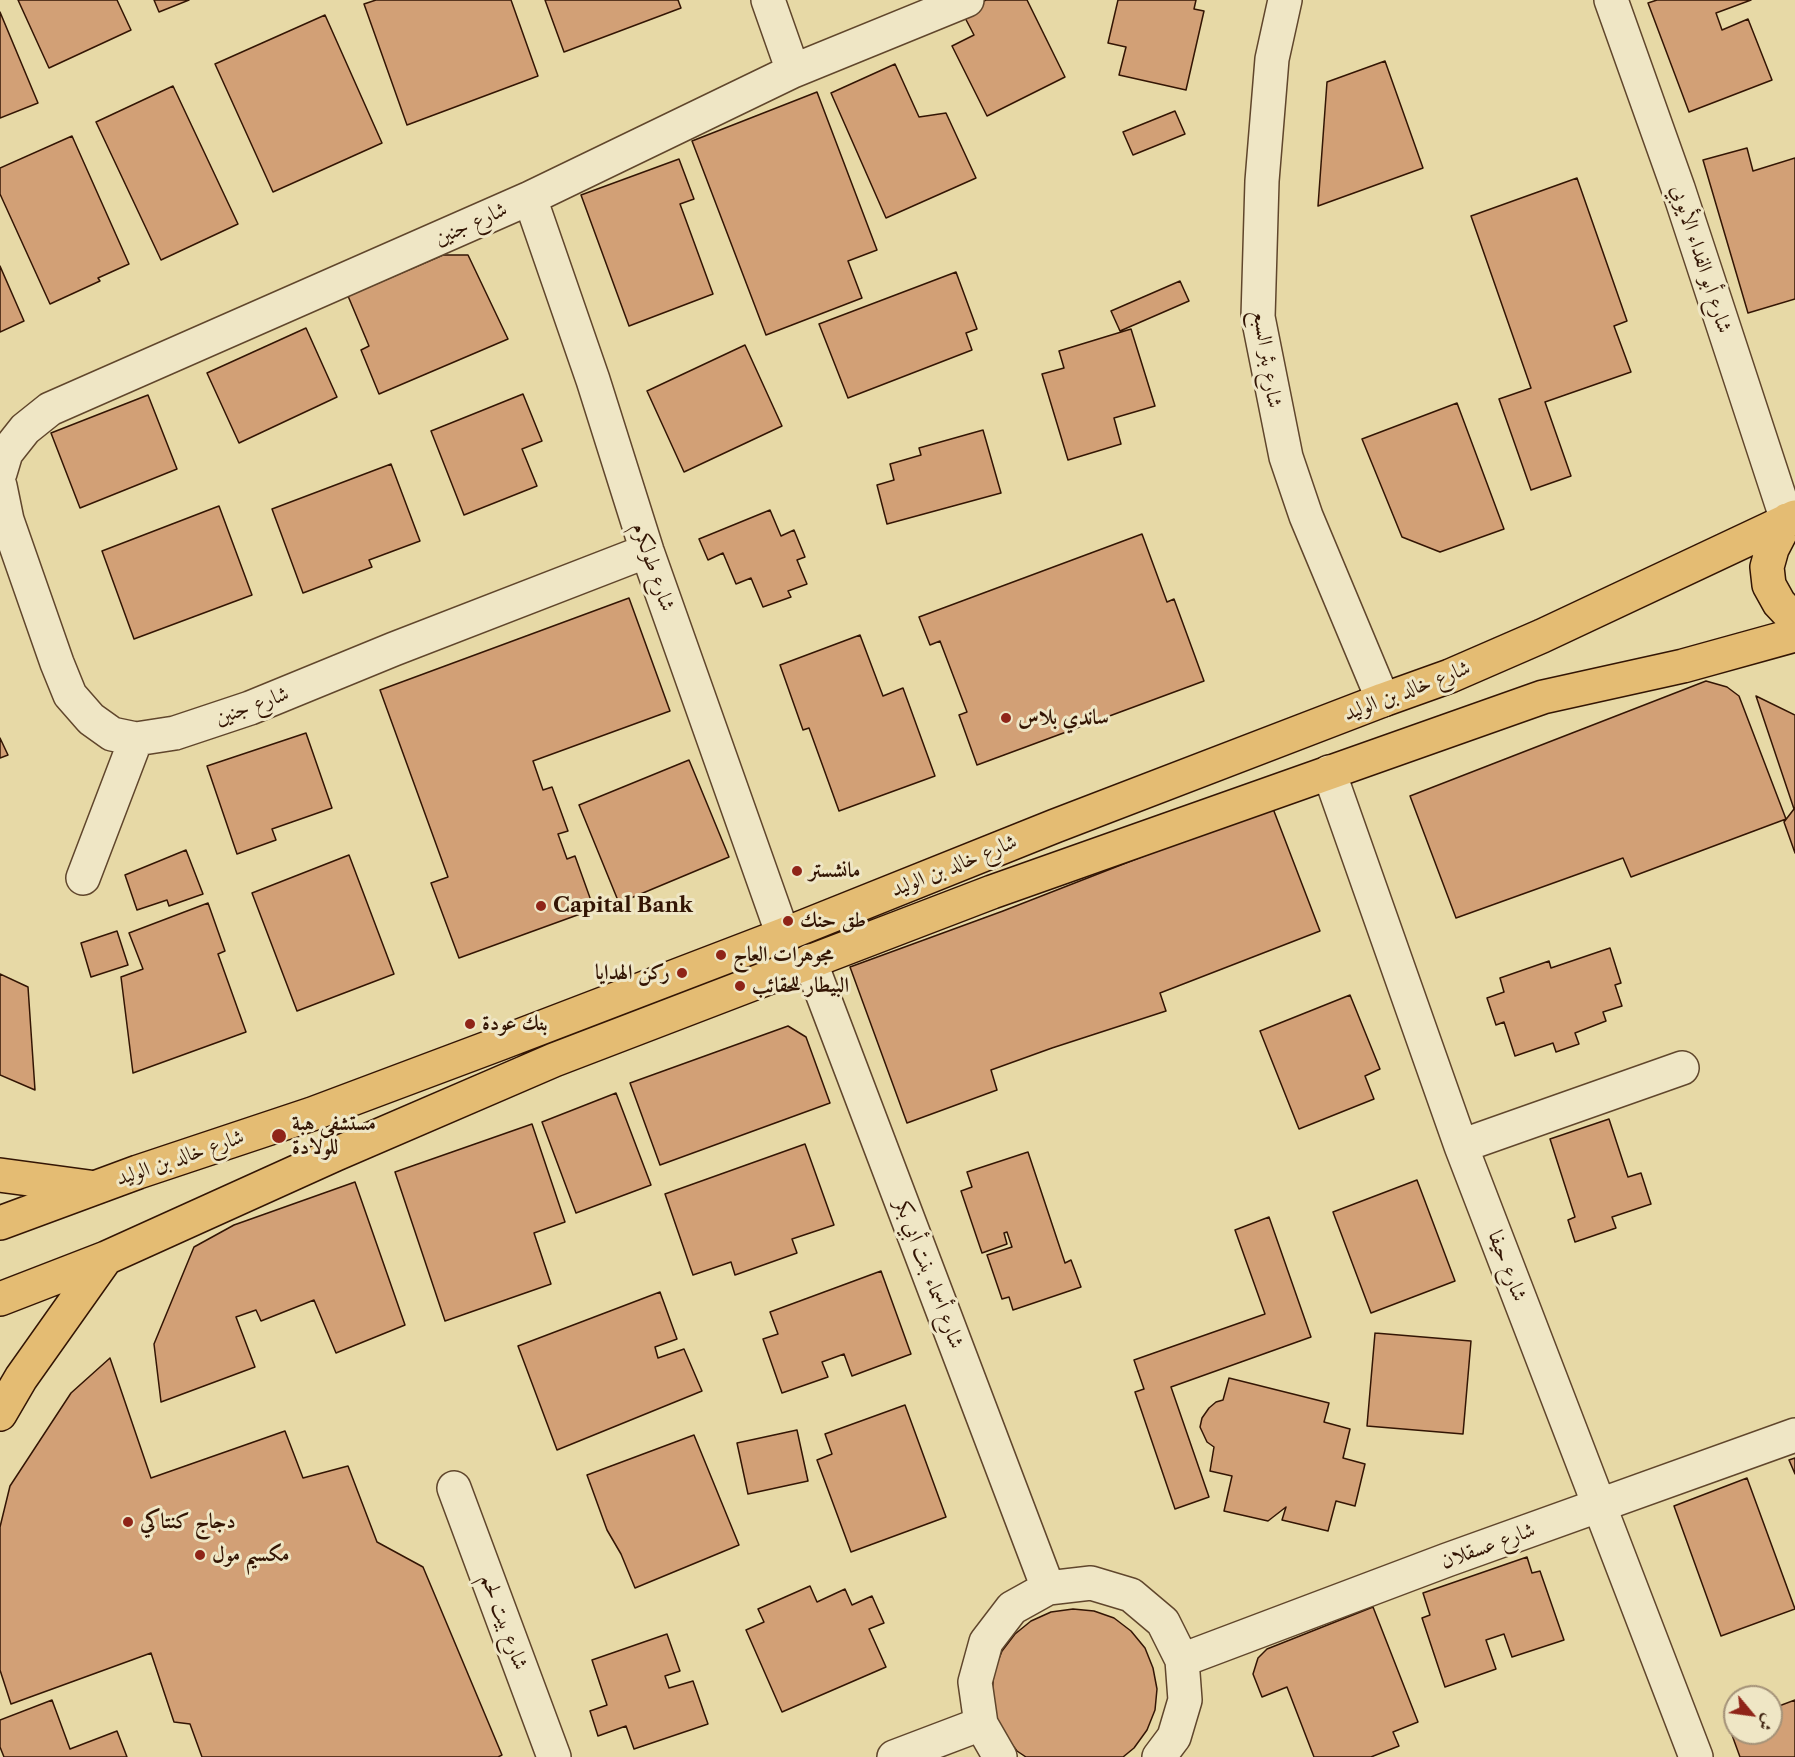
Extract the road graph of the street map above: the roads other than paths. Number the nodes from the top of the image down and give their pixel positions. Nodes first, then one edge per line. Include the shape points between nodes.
1 (768, 0) edge
2 (967, 0) edge
3 (1285, 0) edge
4 (1611, 0) edge
5 (793, 71) junction
6 (530, 198) junction
7 (0, 473) edge
8 (0, 486) edge
9 (1791, 518) edge
10 (647, 551) junction
11 (1795, 620) edge
12 (1795, 635) edge
13 (1383, 700) junction
14 (136, 739) junction
15 (1329, 772) junction
16 (83, 878) dead end
17 (783, 935) junction
18 (810, 961) junction
19 (1682, 1068) dead end
20 (1461, 1146) junction
21 (0, 1175) edge
22 (94, 1188) junction
23 (0, 1223) edge
24 (106, 1258) junction
25 (0, 1299) edge
26 (0, 1414) edge
27 (1795, 1435) edge
28 (454, 1488) dead end
29 (1599, 1506) junction
30 (1048, 1588) junction
31 (1182, 1660) junction
32 (981, 1724) junction
33 (554, 1757) edge
34 (894, 1757) edge
35 (1000, 1757) edge
36 (1159, 1757) edge
37 (1696, 1757) edge

1 - 5 street
2 - 5 street, شارع جنين
3 - 13 street, شارع بئر السبع via 1272,58 1266,125 1257,317 1286,457 1306,516
4 - 9 street, شارع أبو الفداء الأيوبي
5 - 6 street, شارع جنين
6 - 7 street, شارع جنين via 50,409 25,429 6,453
6 - 10 street, شارع طولكرم
8 - 14 street, شارع جنين via 8,520 70,695 91,720 112,734
9 - 11 main road via 1772,549 1767,567 1769,585
9 - 13 main road, شارع خالد بن الوليد via 1542,636
10 - 14 street, شارع جنين via 250,708 175,733
10 - 17 street, شارع طولكرم
12 - 15 main road, شارع خالد بن الوليد via 1683,666 1543,697
13 - 17 main road, شارع خالد بن الوليد
14 - 16 street
15 - 18 main road, شارع خالد بن الوليد
15 - 20 street, شارع حيفا
17 - 22 main road, شارع خالد بن الوليد via 312,1114
18 - 24 main road, شارع خالد بن الوليد via 554,1060
18 - 30 street, شارع أسماء بنت أبي بكر
19 - 20 street
20 - 29 street, شارع حيفا
21 - 22 main road
22 - 23 main road, شارع خالد بن الوليد
24 - 25 main road, شارع خالد بن الوليد
24 - 26 main road
27 - 29 street, شارع عسقلان
28 - 33 street, شارع بيت لحم
29 - 31 street, شارع عسقلان
29 - 37 street, شارع حيفا
30 - 31 street via 1091,1583 1131,1595 1163,1622
30 - 32 street via 1012,1608 986,1642 975,1682
31 - 36 street via 1185,1700 1174,1737
32 - 34 street
32 - 35 street

